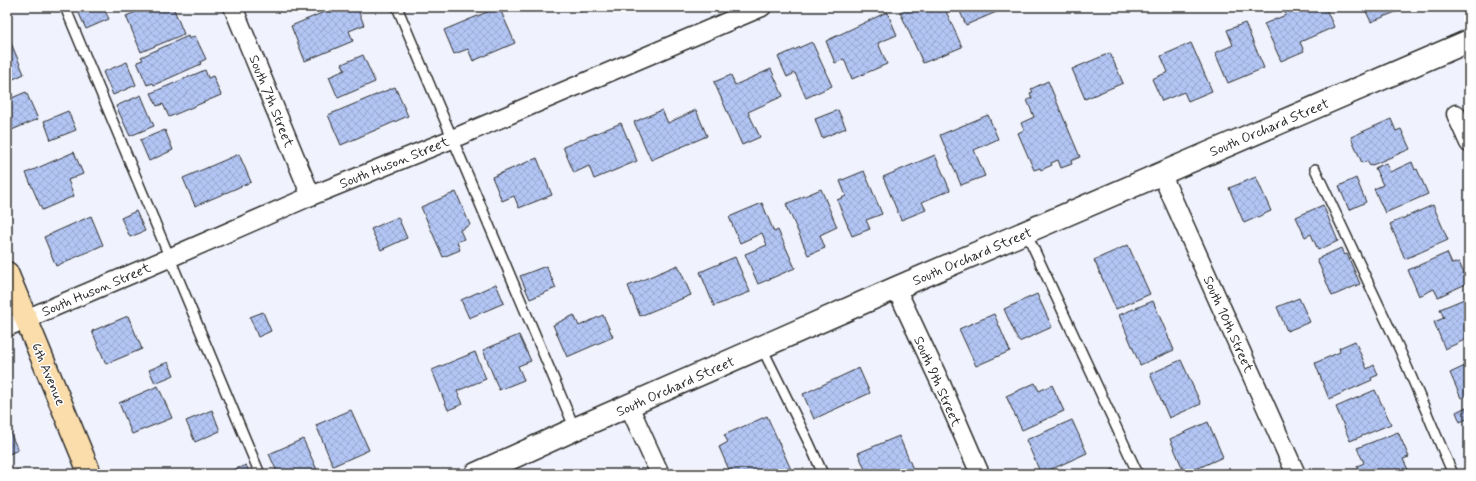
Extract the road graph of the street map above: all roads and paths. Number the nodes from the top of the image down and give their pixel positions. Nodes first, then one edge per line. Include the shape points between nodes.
1 (65, 7) edge
2 (233, 7) edge
3 (397, 7) edge
4 (762, 7) edge
5 (1469, 41) edge
6 (1456, 114) dead end
7 (452, 138) junction
8 (1469, 143) edge
9 (1315, 170) dead end
10 (1161, 173) junction
11 (311, 196) junction
12 (1026, 232) junction
13 (169, 258) junction
14 (7, 274) edge
15 (896, 288) junction
16 (16, 323) edge
17 (762, 348) junction
18 (629, 406) junction
19 (575, 429) junction
20 (90, 474) edge
21 (260, 474) edge
22 (476, 474) edge
23 (660, 474) edge
24 (823, 474) edge
25 (980, 474) edge
26 (1138, 474) edge
27 (1296, 474) edge
28 (1453, 474) edge

1 - 13 lane
2 - 11 street, South 7th Street
3 - 7 lane
4 - 7 street, South Huson Street
5 - 10 street, South Orchard Street
6 - 8 street
7 - 11 street, South Huson Street
7 - 19 lane
9 - 28 lane via 1398,348
10 - 12 street, South Orchard Street
10 - 27 street, South 10th Street
11 - 13 street, South Huson Street
12 - 15 street, South Orchard Street
12 - 26 lane
13 - 16 street, South Huson Street
13 - 21 lane
14 - 16 main road, 6th Avenue
15 - 17 street, South Orchard Street
15 - 25 street, South 9th Street
16 - 20 main road, 6th Avenue
17 - 18 street, South Orchard Street
17 - 24 lane
18 - 19 street, South Orchard Street
18 - 23 street
19 - 22 street, South Orchard Street

